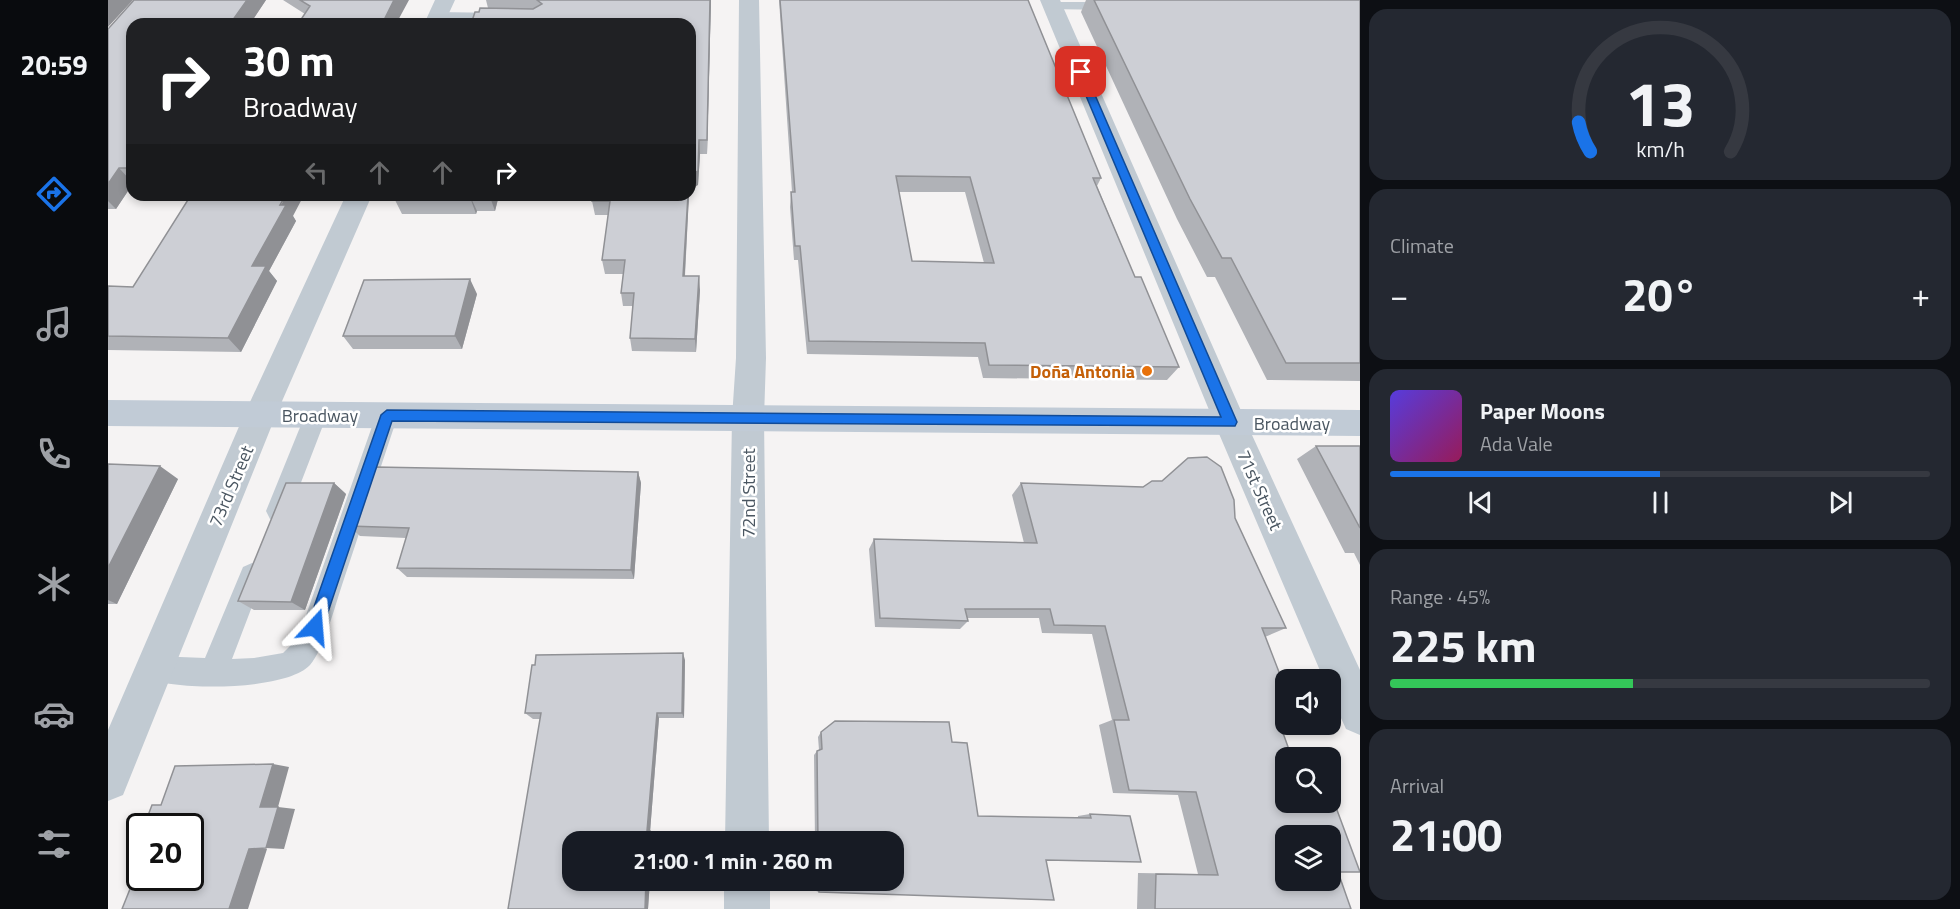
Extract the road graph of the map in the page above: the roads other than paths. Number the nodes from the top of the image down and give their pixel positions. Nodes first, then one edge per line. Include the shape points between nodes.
1 (749, 0) edge
2 (1051, 3) edge
3 (1127, 6) edge
4 (439, 13) edge
5 (514, 17) edge
6 (356, 201) edge
7 (108, 413) edge
8 (260, 415) junction
9 (316, 415) junction
10 (387, 415) junction
11 (748, 418) junction
12 (1230, 422) junction
13 (1360, 423) edge
14 (155, 669) junction
15 (214, 670) junction
16 (1360, 715) edge
17 (108, 780) edge
18 (747, 831) edge
19 (747, 891) edge
20 (747, 909) edge

1 - 11 street, 72nd Street
2 - 3 lane
2 - 12 street, 71st Street
4 - 5 lane
6 - 8 street, 73rd Street
7 - 8 street, Broadway
8 - 9 street, Broadway
8 - 14 street, 73rd Street
9 - 10 street, Broadway
9 - 15 lane
10 - 11 street, Broadway
10 - 15 lane via 315,627 300,657 285,667 263,672
11 - 12 street, Broadway
11 - 18 street, 72nd Street
12 - 13 street, Broadway
12 - 16 street, 71st Street
14 - 15 lane
14 - 17 street, 73rd Street
19 - 20 street

